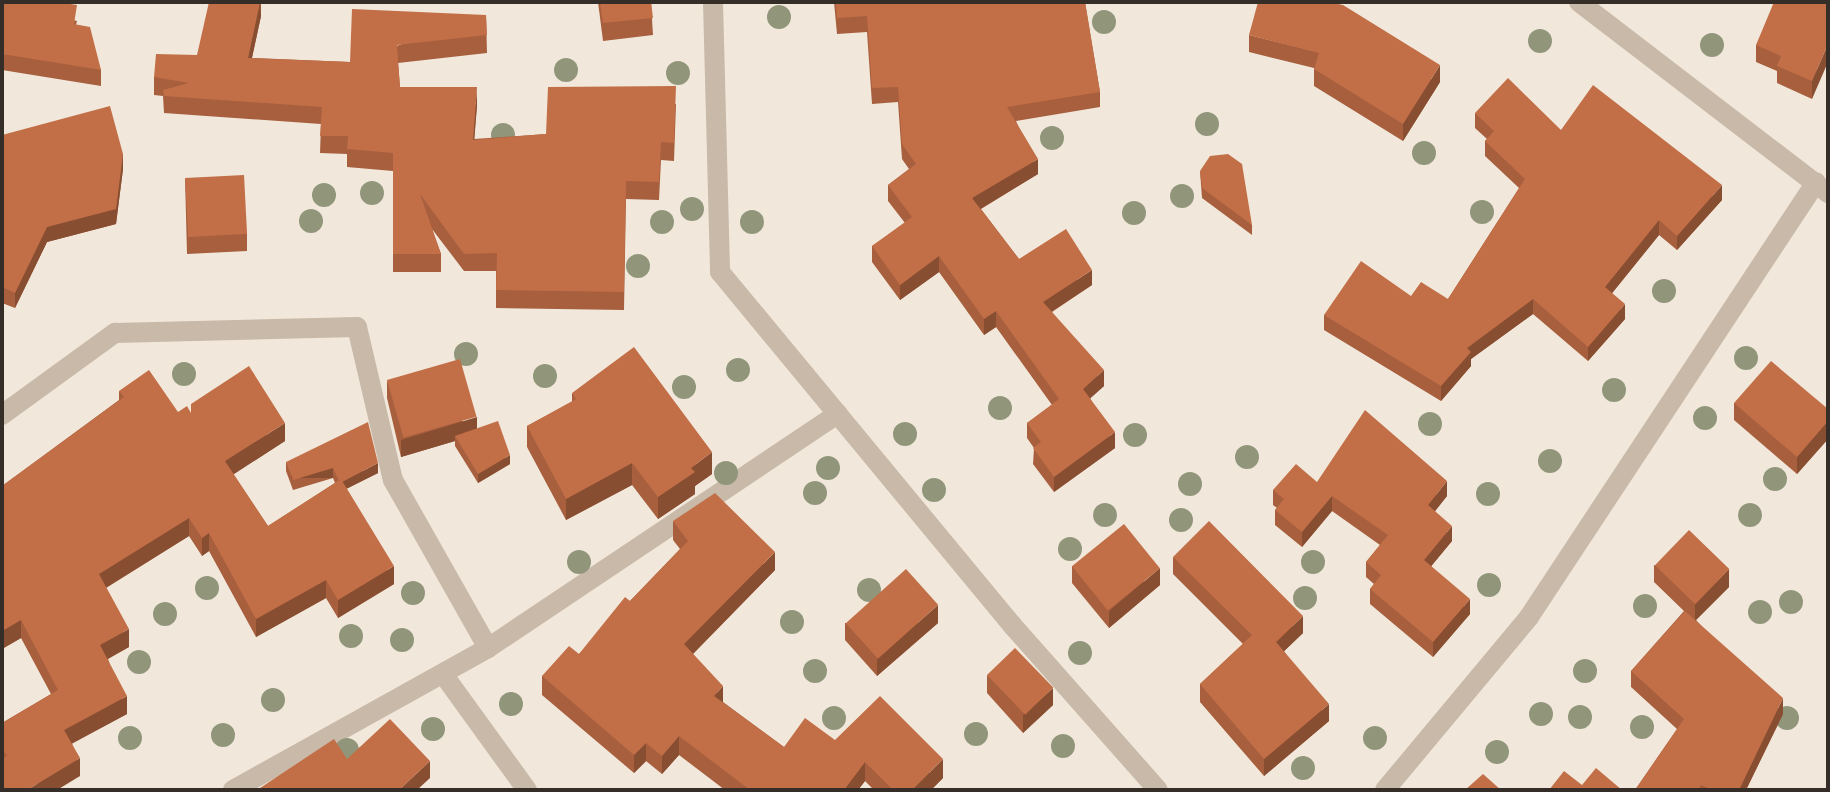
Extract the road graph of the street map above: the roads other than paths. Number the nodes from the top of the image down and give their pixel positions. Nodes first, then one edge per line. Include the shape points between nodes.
1 (713, 2) edge
2 (1579, 2) edge
3 (1822, 187) edge
4 (838, 414) junction
5 (2, 415) edge
6 (488, 648) junction
7 (443, 674) junction
8 (233, 790) edge
9 (527, 790) edge
10 (1158, 790) edge
11 (1385, 790) edge

1 - 4 street via 720,272
2 - 3 street
3 - 11 street via 1529,617
4 - 6 street
4 - 10 street
5 - 6 street via 115,333 357,327 393,480
6 - 7 street
7 - 8 street
7 - 9 street

